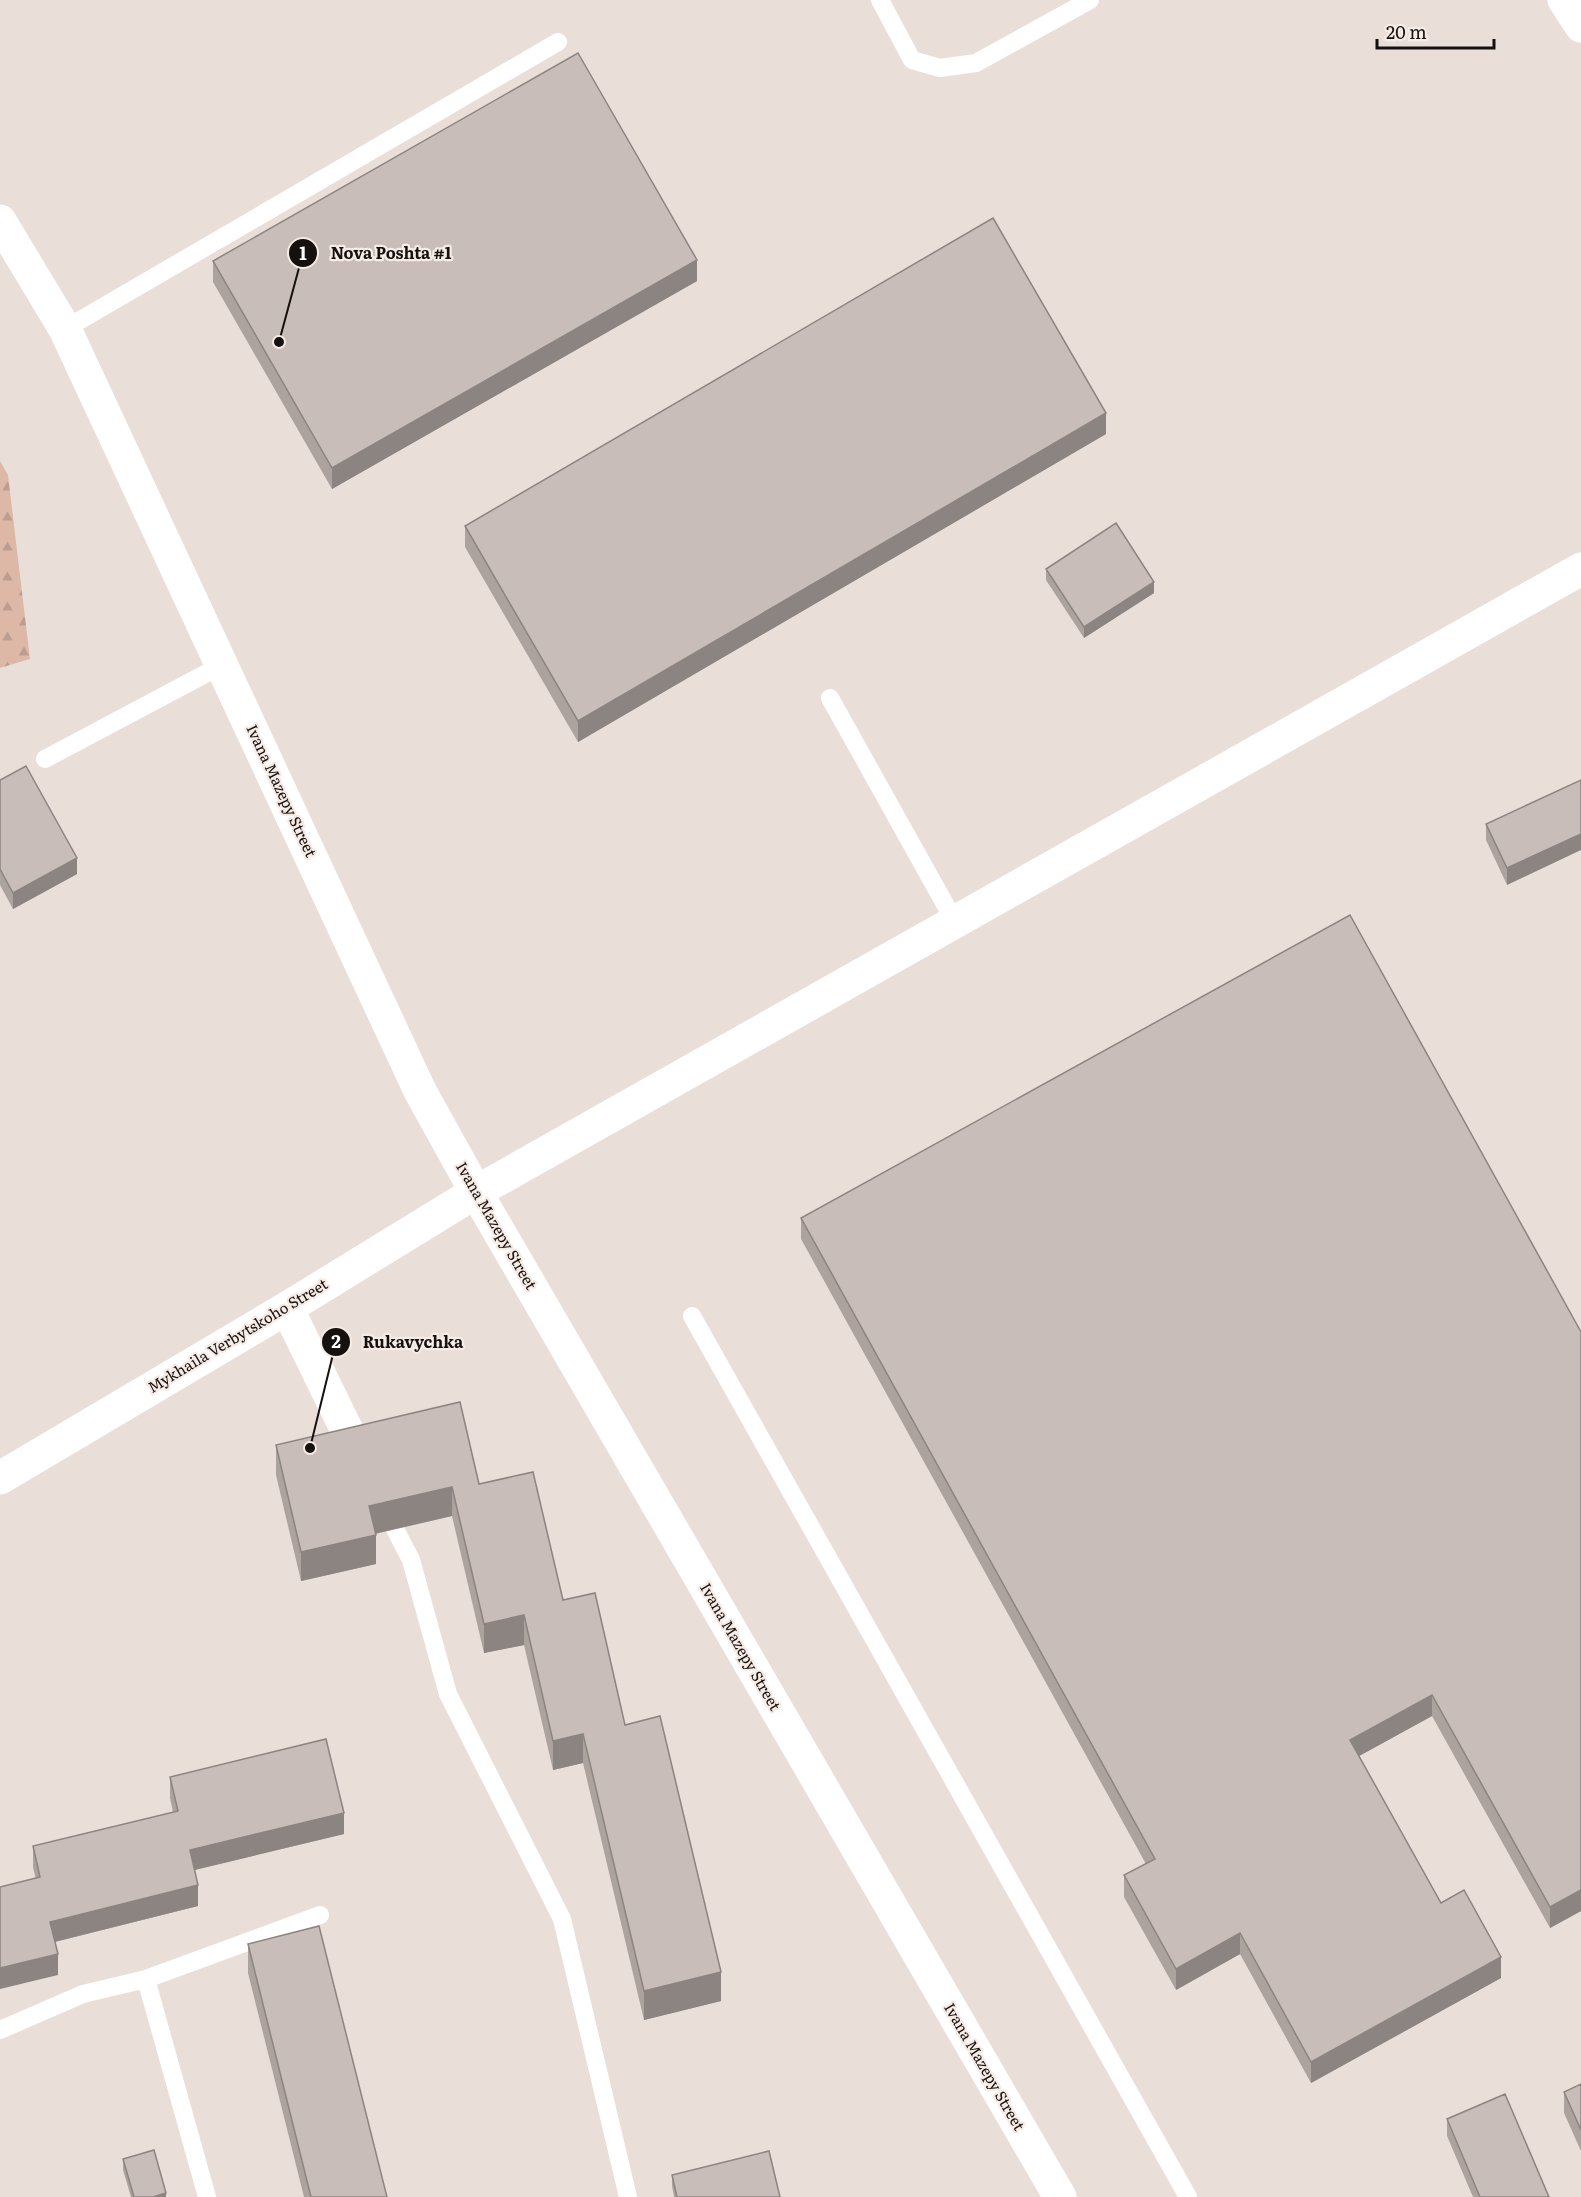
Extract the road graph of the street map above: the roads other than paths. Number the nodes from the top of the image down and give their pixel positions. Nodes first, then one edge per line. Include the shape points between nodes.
1 (880, 0) edge
2 (1090, 0) edge
3 (1564, 0) edge
4 (1581, 26) edge
5 (558, 42) dead end
6 (0, 221) edge
7 (65, 329) junction
8 (1581, 569) edge
9 (222, 665) junction
10 (830, 698) dead end
11 (45, 759) dead end
12 (955, 922) junction
13 (476, 1192) junction
14 (287, 1308) junction
15 (692, 1316) dead end
16 (359, 1455) edge
17 (0, 1478) edge
18 (395, 1529) edge
19 (320, 1915) dead end
20 (146, 1979) junction
21 (0, 2030) edge
22 (207, 2197) edge
23 (628, 2197) edge
24 (1060, 2197) edge
25 (1188, 2197) edge

1 - 2 lane via 912,60 940,68 976,63
3 - 4 street
5 - 7 lane
6 - 7 street, Ivana Mazepy Street
7 - 9 street, Ivana Mazepy Street
8 - 12 street, Mykhaila Verbytskoho Street
9 - 11 lane
9 - 13 street, Ivana Mazepy Street via 420,1090
10 - 12 lane
12 - 13 street, Mykhaila Verbytskoho Street
13 - 14 street, Mykhaila Verbytskoho Street
13 - 24 street, Ivana Mazepy Street
14 - 16 street
14 - 17 street, Mykhaila Verbytskoho Street
15 - 25 lane
18 - 23 lane via 411,1560 448,1694 562,1919
19 - 20 lane
20 - 21 lane via 82,1994
20 - 22 lane

